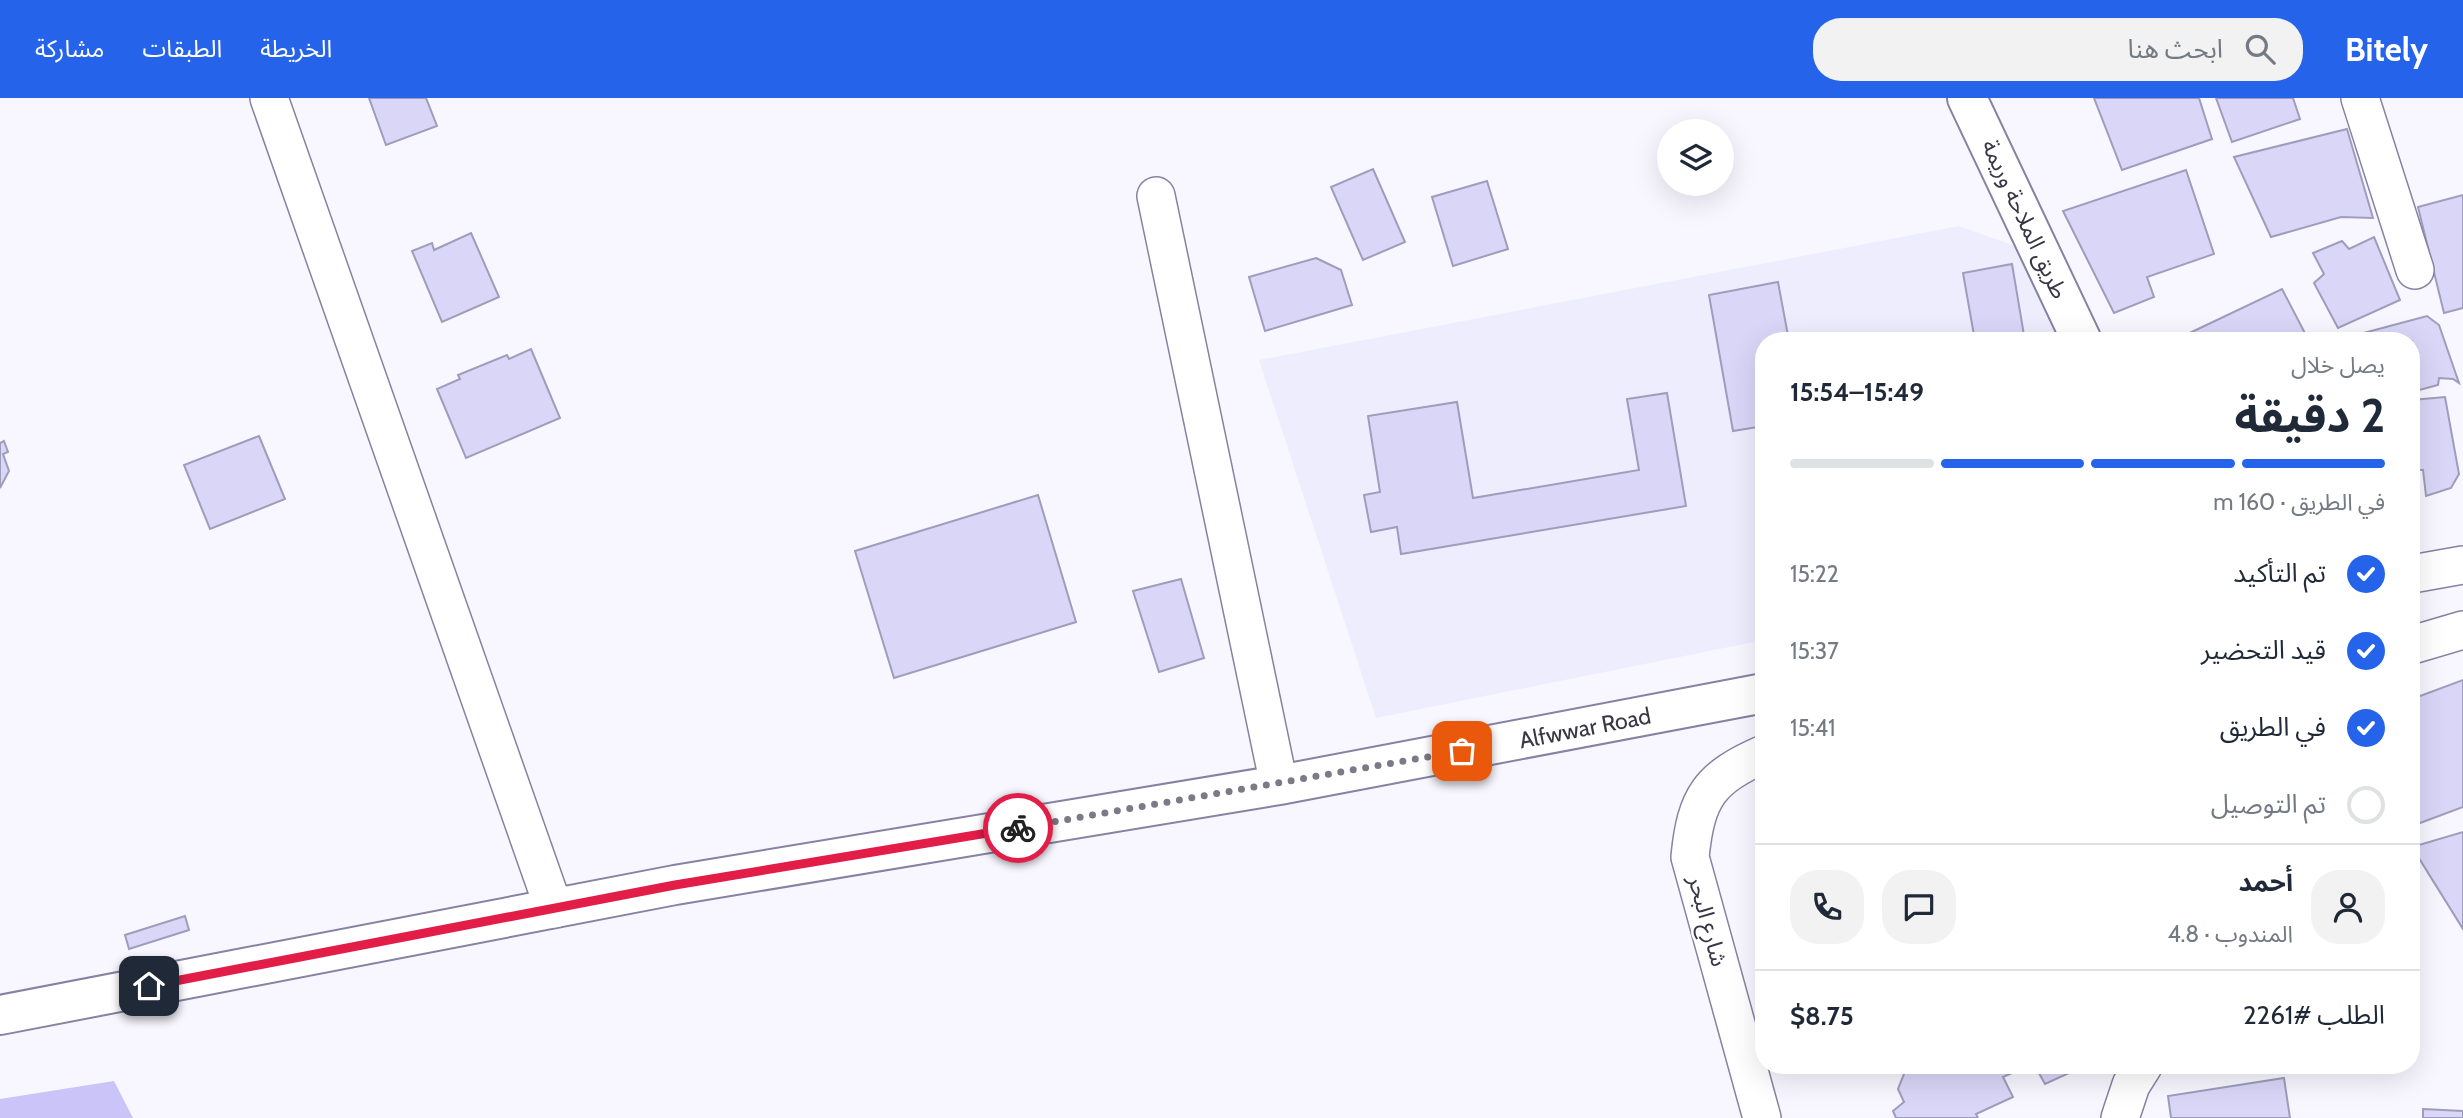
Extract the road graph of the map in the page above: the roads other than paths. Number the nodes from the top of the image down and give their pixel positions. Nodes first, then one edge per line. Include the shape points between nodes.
1 (269, 98) edge
2 (1967, 98) edge
3 (2360, 98) edge
4 (1156, 196) dead end
5 (2415, 270) dead end
6 (2078, 332) edge
7 (2463, 565) edge
8 (2420, 573) edge
9 (2463, 630) edge
10 (2420, 643) edge
11 (1755, 696) edge
12 (1755, 758) edge
13 (1279, 785) junction
14 (554, 909) junction
15 (0, 1015) edge
16 (2138, 1074) edge
17 (1762, 1118) edge
18 (2120, 1118) edge

1 - 14 street
2 - 6 street, طريق الملاحة وريمة
3 - 5 street
4 - 13 street
7 - 8 street
9 - 10 street
11 - 13 street, Alfwwar Road
12 - 17 street, شارع البحر via 1735,766 1708,790 1694,820 1690,856
13 - 14 street, Alfwwar Road
14 - 15 street, Alfwwar Road
16 - 18 street

